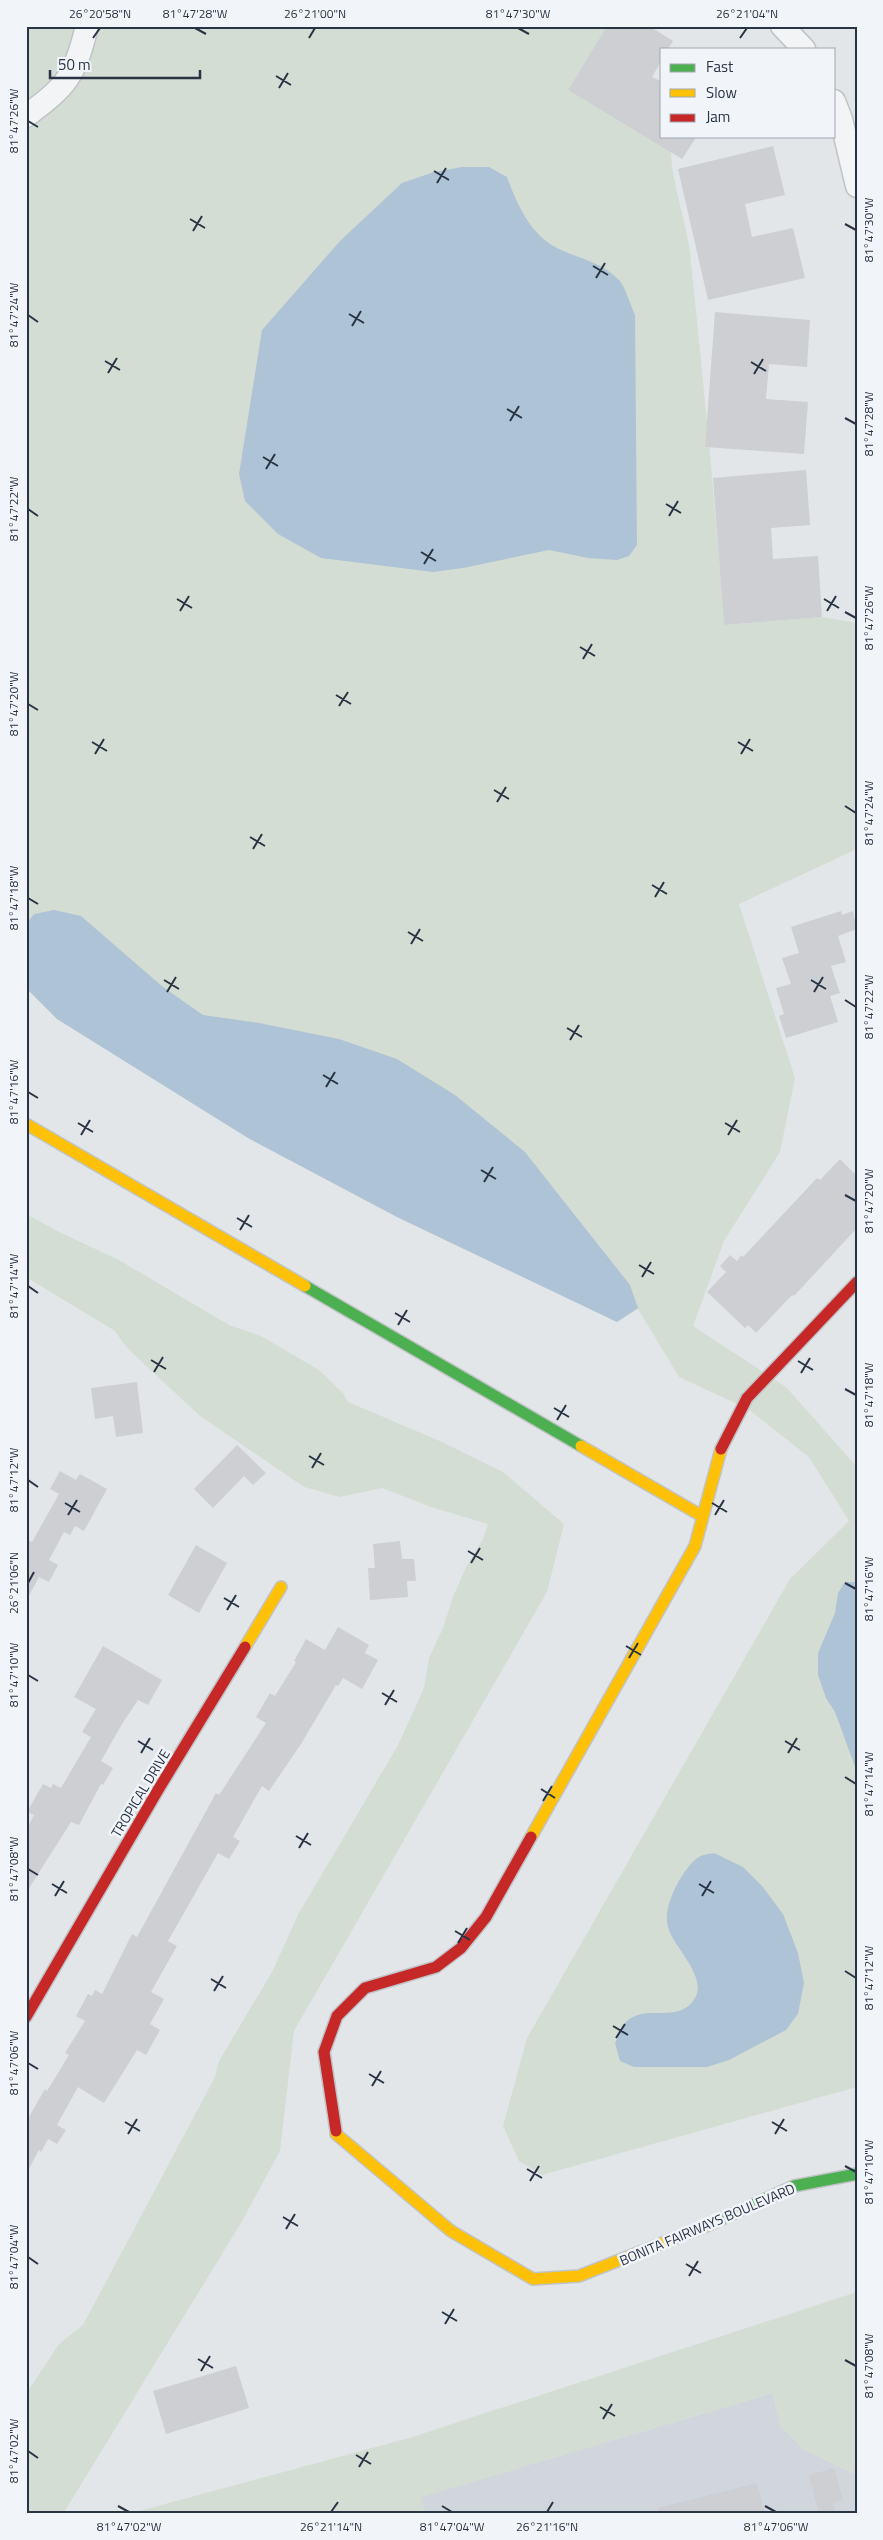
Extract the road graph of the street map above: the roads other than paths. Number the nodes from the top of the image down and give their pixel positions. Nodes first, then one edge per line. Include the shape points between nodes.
1 (88, 26) edge
2 (782, 26) edge
3 (803, 48) edge
4 (836, 106) edge
5 (26, 116) edge
6 (857, 186) edge
7 (26, 1124) edge
8 (857, 1282) edge
9 (702, 1516) junction
10 (281, 1587) dead end
11 (26, 2017) edge
12 (857, 2174) edge

1 - 5 street via 71,74 57,93
2 - 3 street
4 - 6 street
7 - 9 street
8 - 9 street, BONITA FAIRWAYS BOULEVARD via 747,1398 720,1451
9 - 12 street, BONITA FAIRWAYS BOULEVARD via 695,1546 486,1917 461,1948 436,1967 365,1988 338,2016 324,2052 336,2134 451,2231 533,2279 579,2276 688,2235 794,2186
10 - 11 street, TROPICAL DRIVE

